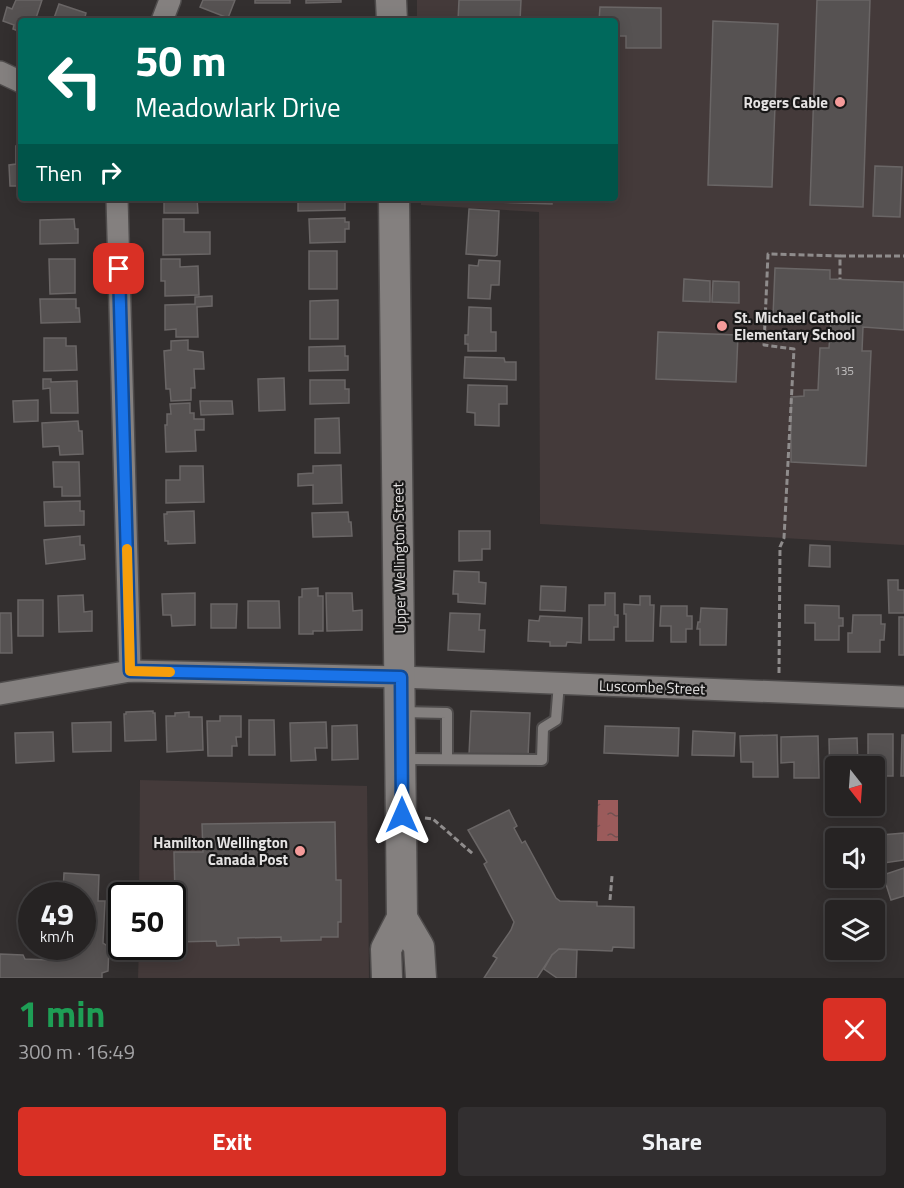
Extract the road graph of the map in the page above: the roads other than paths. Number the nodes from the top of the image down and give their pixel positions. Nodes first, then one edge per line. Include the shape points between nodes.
1 (170, 0) edge
2 (391, 0) edge
3 (163, 18) edge
4 (392, 18) edge
5 (0, 72) edge
6 (18, 81) edge
7 (117, 201) edge
8 (394, 201) edge
9 (130, 671) junction
10 (401, 677) junction
11 (559, 683) junction
12 (0, 694) edge
13 (904, 697) edge
14 (401, 712) junction
15 (402, 759) junction
16 (447, 759) junction
17 (402, 918) junction
18 (387, 978) edge
19 (421, 978) edge

1 - 3 street
2 - 4 main road
5 - 6 street
7 - 9 street
8 - 10 main road, Upper Wellington Street
9 - 10 street, Luscombe Street
9 - 12 street, Luscombe Street
10 - 11 street, Luscombe Street
10 - 14 main road, Upper Wellington Street
11 - 13 street, Luscombe Street
11 - 16 lane via 556,720 543,728 542,760
14 - 15 main road, Upper Wellington Street
14 - 16 lane via 447,713
15 - 16 lane
15 - 17 main road, Upper Wellington Street
17 - 18 main road, Upper Wellington Street via 386,949
17 - 19 main road via 420,947

